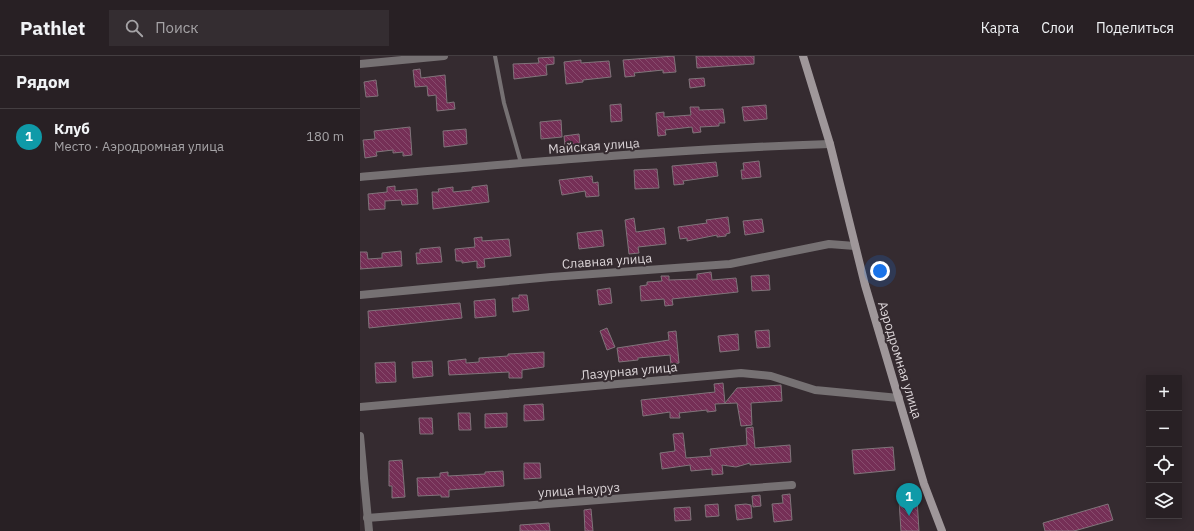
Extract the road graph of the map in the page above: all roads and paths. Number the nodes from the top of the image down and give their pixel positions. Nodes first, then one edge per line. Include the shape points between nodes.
1 (444, 56) edge
2 (495, 56) edge
3 (803, 56) edge
4 (360, 64) edge
5 (830, 144) junction
6 (521, 163) junction
7 (360, 177) edge
8 (855, 246) junction
9 (360, 295) edge
10 (899, 398) junction
11 (360, 407) edge
12 (360, 436) edge
13 (361, 464) edge
14 (792, 485) dead end
15 (368, 518) junction
16 (369, 531) edge
17 (942, 531) edge

1 - 4 street
2 - 6 lane via 504,103
3 - 5 street, Аэродромная улица
5 - 6 street, Майская улица
5 - 8 street, Аэродромная улица
6 - 7 street, Майская улица
8 - 9 street, Славная улица via 829,244 730,264
8 - 10 street, Аэродромная улица
10 - 11 street, Лазурная улица via 815,390 771,376 741,373
10 - 17 street, Аэродромная улица via 924,484
12 - 13 street
13 - 15 street
14 - 15 street, улица Науруз
15 - 16 street

